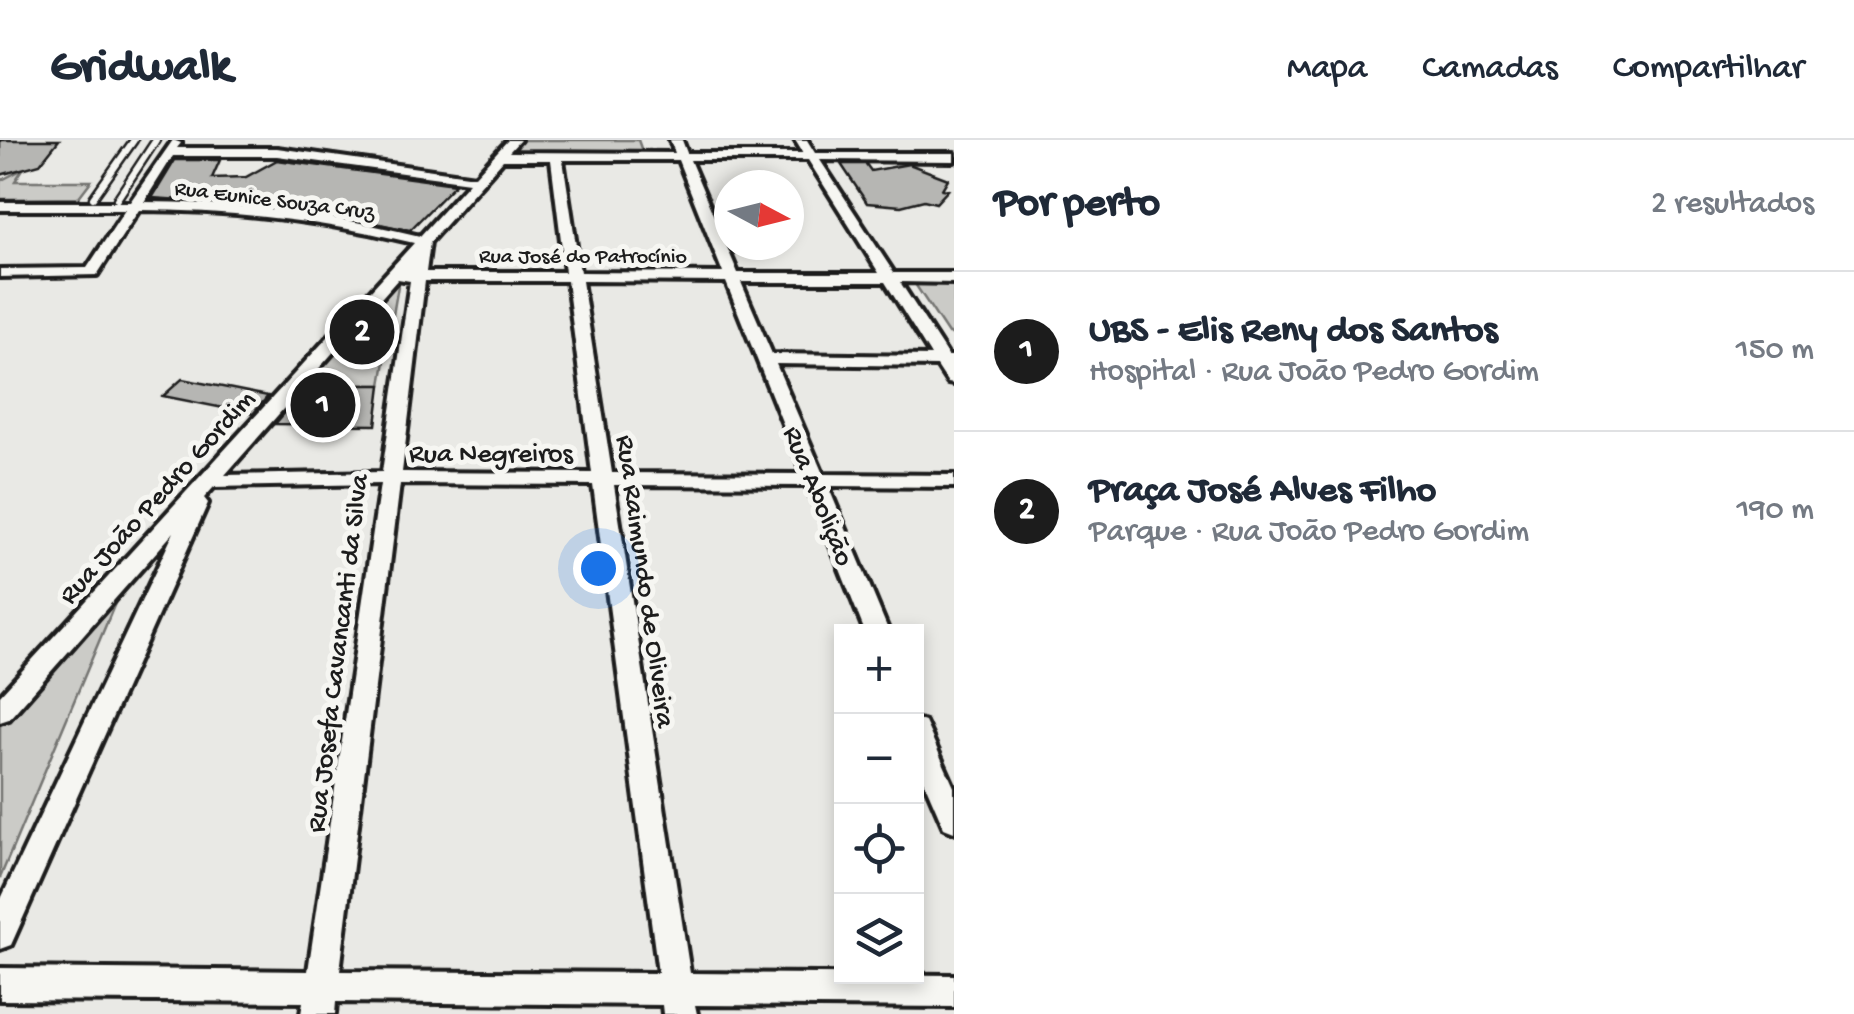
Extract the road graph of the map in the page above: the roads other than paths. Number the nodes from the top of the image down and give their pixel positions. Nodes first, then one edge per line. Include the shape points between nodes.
1 (134, 140) edge
2 (156, 140) edge
3 (514, 140) edge
4 (676, 140) edge
5 (800, 140) edge
6 (925, 140) edge
7 (173, 146) edge
8 (500, 156) junction
9 (556, 156) junction
10 (683, 156) junction
11 (811, 156) junction
12 (947, 157) edge
13 (954, 171) edge
14 (478, 180) junction
15 (93, 198) dead end
16 (117, 199) dead end
17 (136, 205) junction
18 (0, 206) edge
19 (424, 241) junction
20 (0, 273) edge
21 (416, 275) junction
22 (574, 276) junction
23 (391, 277) junction
24 (732, 277) junction
25 (889, 278) junction
26 (954, 278) edge
27 (766, 359) junction
28 (948, 360) edge
29 (954, 380) edge
30 (388, 478) junction
31 (603, 478) junction
32 (815, 480) junction
33 (954, 480) edge
34 (208, 481) junction
35 (874, 624) edge
36 (0, 712) edge
37 (924, 747) edge
38 (954, 820) edge
39 (0, 935) edge
40 (0, 984) edge
41 (954, 991) edge
42 (320, 1000) edge
43 (678, 1001) edge

1 - 15 lane
2 - 16 lane
3 - 8 street, Rua João Pedro Gordim
4 - 10 street, Rua Abolição
5 - 11 street
6 - 12 street
7 - 14 street via 278,152
7 - 17 street
8 - 9 street
8 - 14 street, Rua João Pedro Gordim
9 - 10 street
9 - 22 street, Rua Raimundo de Oliveira
10 - 11 street
10 - 24 street, Rua Abolição
11 - 12 street
11 - 25 street
12 - 13 street
14 - 19 street, Rua João Pedro Gordim
17 - 18 street, Rua Eunice Souza Cruz
17 - 19 street, Rua Eunice Souza Cruz via 287,216
17 - 20 street via 92,272
19 - 21 street, Rua Josefa Cavancanti da Silva
19 - 23 street, Rua João Pedro Gordim
21 - 22 street, Rua José do Patrocínio
21 - 23 street, Rua José do Patrocínio
21 - 30 street, Rua Josefa Cavancanti da Silva
22 - 24 street, Rua José do Patrocínio
22 - 31 street, Rua Raimundo de Oliveira
23 - 34 street, Rua João Pedro Gordim
24 - 25 street, Rua José do Patrocínio
24 - 27 street, Rua Abolição
25 - 26 street, Rua José do Patrocínio
25 - 28 street
27 - 28 street
27 - 32 street, Rua Abolição
28 - 29 street
30 - 31 street, Rua Negreiros
30 - 34 street, Rua Negreiros
30 - 42 street, Rua Josefa Cavancanti da Silva
31 - 32 street, Rua Negreiros
31 - 43 street, Rua Raimundo de Oliveira
32 - 33 street, Rua Negreiros
32 - 35 street, Rua Abolição
34 - 36 street, Rua João Pedro Gordim
34 - 39 street
37 - 38 street
40 - 42 street
41 - 43 street
42 - 43 street

